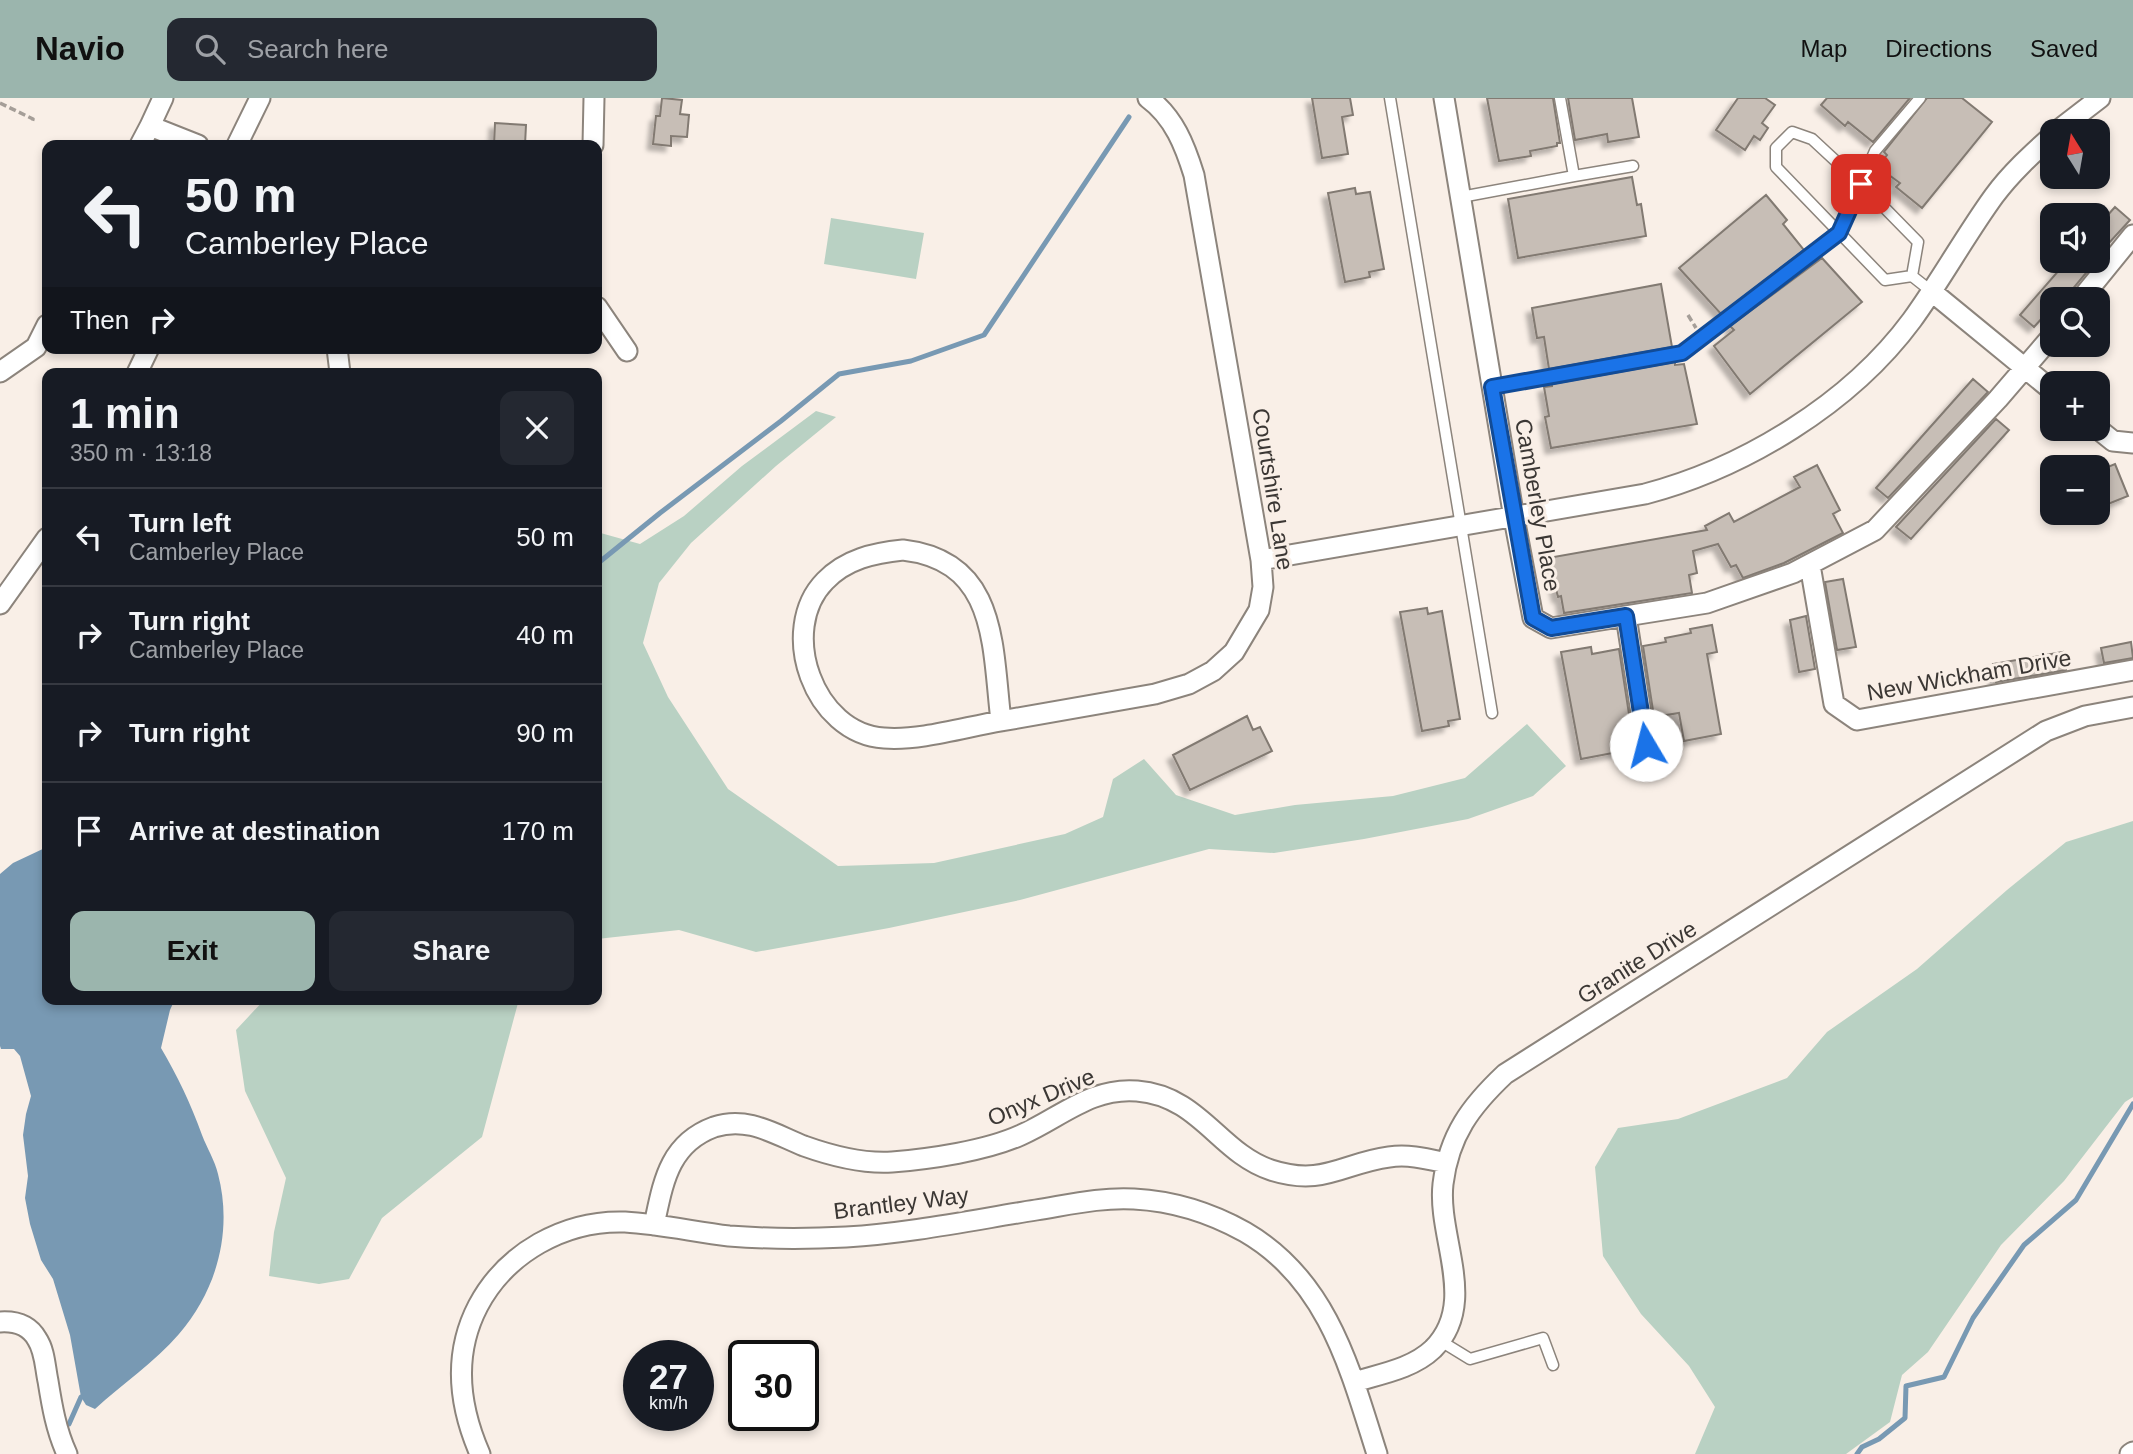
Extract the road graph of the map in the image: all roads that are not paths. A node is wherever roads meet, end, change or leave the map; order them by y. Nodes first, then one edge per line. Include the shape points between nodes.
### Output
1 (163, 98) edge
2 (260, 98) edge
3 (594, 98) edge
4 (1148, 98) edge
5 (1390, 98) edge
6 (1444, 98) edge
7 (1560, 98) edge
8 (1920, 98) edge
9 (2100, 98) edge
10 (2073, 119) edge
11 (150, 126) junction
12 (143, 140) edge
13 (185, 140) edge
14 (239, 140) edge
15 (593, 140) edge
16 (2040, 147) edge
17 (1633, 166) dead end
18 (1574, 176) junction
19 (1861, 184) junction
20 (1461, 197) junction
21 (1839, 233) junction
22 (2133, 235) edge
23 (1912, 276) junction
24 (2091, 287) edge
25 (1931, 292) junction
26 (602, 314) edge
27 (42, 335) edge
28 (627, 351) dead end
29 (2040, 351) edge
30 (2026, 368) junction
31 (0, 372) edge
32 (2040, 380) edge
33 (1492, 387) junction
34 (2110, 439) edge
35 (2133, 443) edge
36 (1514, 518) junction
37 (1462, 527) junction
38 (42, 545) edge
39 (1261, 560) junction
40 (1810, 565) junction
41 (0, 604) edge
42 (1626, 616) junction
43 (2133, 670) edge
44 (2133, 707) edge
45 (1492, 713) dead end
46 (1001, 721) junction
47 (1646, 745) dead end
48 (1447, 1163) junction
49 (654, 1225) junction
50 (0, 1322) edge
51 (1439, 1340) junction
52 (1553, 1365) dead end
53 (1354, 1382) junction
54 (67, 1454) edge
55 (480, 1454) edge
56 (1377, 1454) edge

1 - 11 street
2 - 14 street
3 - 15 street
4 - 39 street, Courtshire Lane via 1178,132 1194,175
5 - 37 lane
6 - 20 street, Camberley Place
7 - 18 lane
8 - 19 lane via 1875,151
9 - 10 street
11 - 12 street
11 - 13 street
16 - 25 street via 1996,194
17 - 18 lane
18 - 20 lane
19 - 21 lane
19 - 21 lane via 1812,139 1792,132 1776,148 1776,167
19 - 23 lane via 1918,242
20 - 33 street, Camberley Place
21 - 23 lane via 1885,280
21 - 33 lane via 1682,353
22 - 24 street
23 - 25 lane
25 - 30 street
25 - 36 street via 1911,322 1846,389 1741,458 1676,486
26 - 28 street
27 - 31 street via 36,347
29 - 30 street, Camberley Place
30 - 32 street
30 - 40 street, Camberley Place via 1875,530
33 - 36 street, Camberley Place
34 - 35 street
36 - 37 street
36 - 42 street, Camberley Place via 1533,618 1551,628
37 - 39 street
37 - 45 lane
38 - 41 street
39 - 46 street, Courtshire Lane via 1259,610 1234,652 1213,671 1154,694
40 - 42 street, Camberley Place via 1707,603
40 - 43 street, New Wickham Drive via 1834,704 1857,720
42 - 47 street
44 - 48 street, Granite Drive via 2085,716 2046,731 1505,1074 1460,1126
46 - 46 street, Courtshire Lane via 883,738 860,732 839,719 821,699 803,652 810,600 843,565 882,552 923,552 959,570 984,610
48 - 49 street, Onyx Drive via 1390,1156 1324,1175 1286,1174 1244,1156 1181,1105 1150,1093 1122,1092 1077,1103 1002,1142 889,1163 846,1159 758,1126 714,1127 691,1140 673,1159
48 - 51 street, Granite Drive via 1444,1208 1455,1300
49 - 53 street, Brantley Way via 793,1239 905,1230 1092,1201 1133,1199 1172,1204 1211,1215 1247,1233 1299,1278 1332,1327
49 - 55 street, Brantley Way via 623,1222 559,1233 508,1265 488,1287 464,1342 461,1371 462,1398
50 - 54 street via 24,1325 37,1338
51 - 52 lane via 1470,1359 1543,1338
51 - 53 street, Granite Drive via 1404,1367
53 - 56 street, Brantley Way

